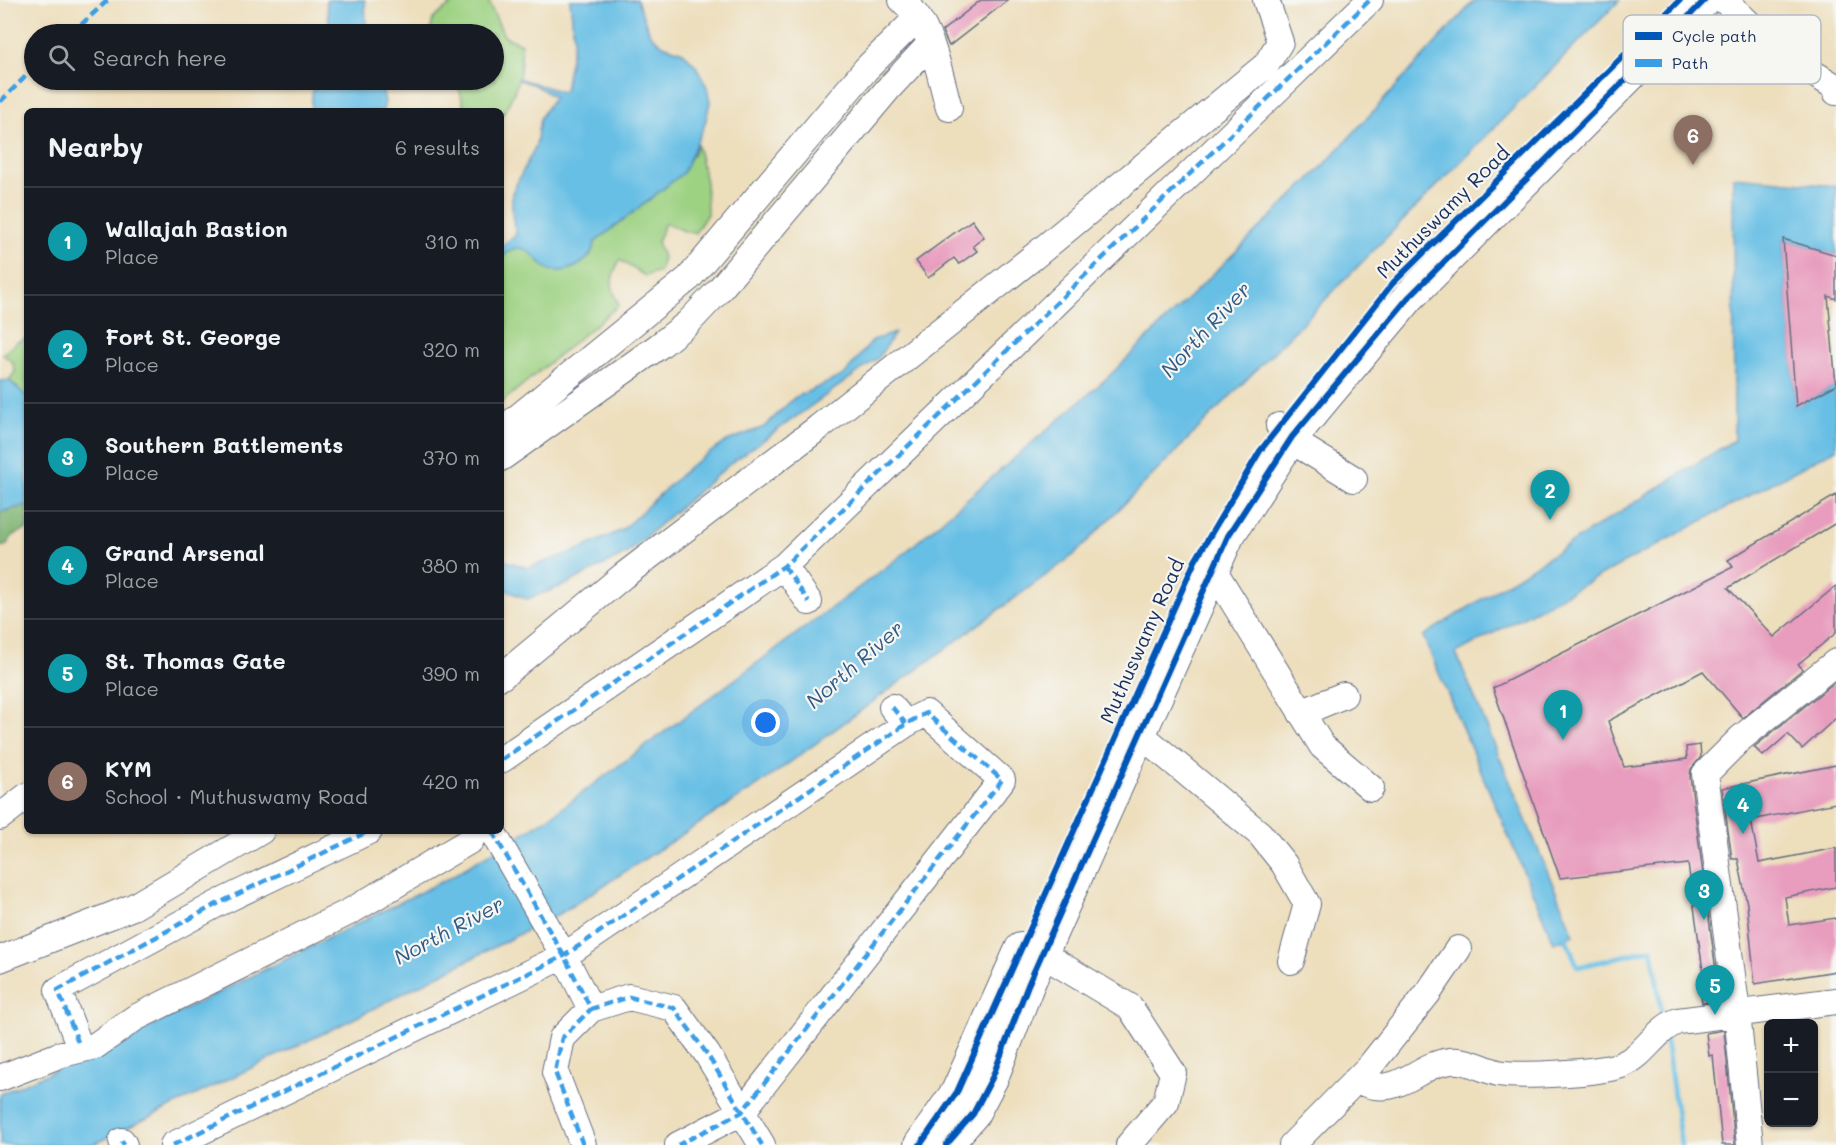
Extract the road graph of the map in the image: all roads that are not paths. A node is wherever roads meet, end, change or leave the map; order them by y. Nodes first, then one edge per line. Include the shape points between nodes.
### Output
1 (1266, 0) edge
2 (1370, 0) edge
3 (1680, 0) edge
4 (1705, 0) edge
5 (1724, 0) edge
6 (909, 9) edge
7 (1665, 15) edge
8 (1690, 15) edge
9 (1740, 15) edge
10 (930, 44) junction
11 (1623, 56) edge
12 (1821, 78) edge
13 (1623, 82) edge
14 (1836, 92) edge
15 (949, 108) dead end
16 (504, 429) edge
17 (1286, 432) junction
18 (504, 456) edge
19 (1354, 479) dead end
20 (784, 566) junction
21 (1213, 569) junction
22 (809, 602) dead end
23 (1836, 662) edge
24 (504, 674) edge
25 (1344, 695) dead end
26 (1301, 713) junction
27 (1140, 734) junction
28 (504, 758) edge
29 (1371, 788) dead end
30 (24, 798) edge
31 (0, 817) edge
32 (256, 834) edge
33 (363, 834) edge
34 (481, 836) edge
35 (1458, 949) dead end
36 (1042, 954) junction
37 (564, 956) junction
38 (0, 958) edge
39 (1291, 961) dead end
40 (1836, 1001) edge
41 (591, 1009) junction
42 (1737, 1012) junction
43 (78, 1042) dead end
44 (0, 1078) edge
45 (1356, 1080) junction
46 (742, 1112) junction
47 (173, 1145) edge
48 (584, 1145) edge
49 (678, 1145) edge
50 (762, 1145) edge
51 (920, 1145) edge
52 (946, 1145) edge
53 (1129, 1145) edge
54 (1292, 1145) edge
55 (1750, 1145) edge

1 - 24 street via 1280,42 1266,65 1028,261 623,576
2 - 20 street
3 - 7 main road, Muthuswamy Road
4 - 8 main road, Muthuswamy Road
5 - 9 street
6 - 10 street
6 - 16 street via 866,69 689,279
10 - 15 street
10 - 18 street via 688,323
11 - 17 main road, Muthuswamy Road via 1393,283
12 - 14 street via 1834,86
13 - 17 main road, Muthuswamy Road via 1409,297
17 - 19 street via 1302,447
17 - 21 main road, Muthuswamy Road
17 - 51 main road, Muthuswamy Road via 1260,451 1195,561 957,1092
20 - 22 street
20 - 28 street
21 - 26 street
21 - 27 main road, Muthuswamy Road
23 - 42 street via 1741,738 1705,774
25 - 26 street
26 - 29 street via 1322,746
27 - 36 main road, Muthuswamy Road
27 - 39 street via 1260,834 1284,864 1306,904
30 - 31 street
32 - 38 street via 133,907
33 - 43 street via 217,904 58,990
34 - 37 street
34 - 44 street via 351,911 135,1018 94,1046
35 - 45 street via 1428,993
36 - 52 main road, Muthuswamy Road via 992,1078 973,1114
36 - 53 street via 1130,1007 1173,1073 1167,1102
37 - 41 street
37 - 46 street via 899,715 926,712 1002,780
37 - 47 street
40 - 42 street
41 - 46 street via 629,997 674,1008
41 - 48 street via 562,1038 555,1072
42 - 45 street via 1684,1019 1664,1027 1638,1056 1594,1071 1498,1073 1452,1060 1385,1086
42 - 55 street
45 - 54 street
46 - 49 street
46 - 50 street

